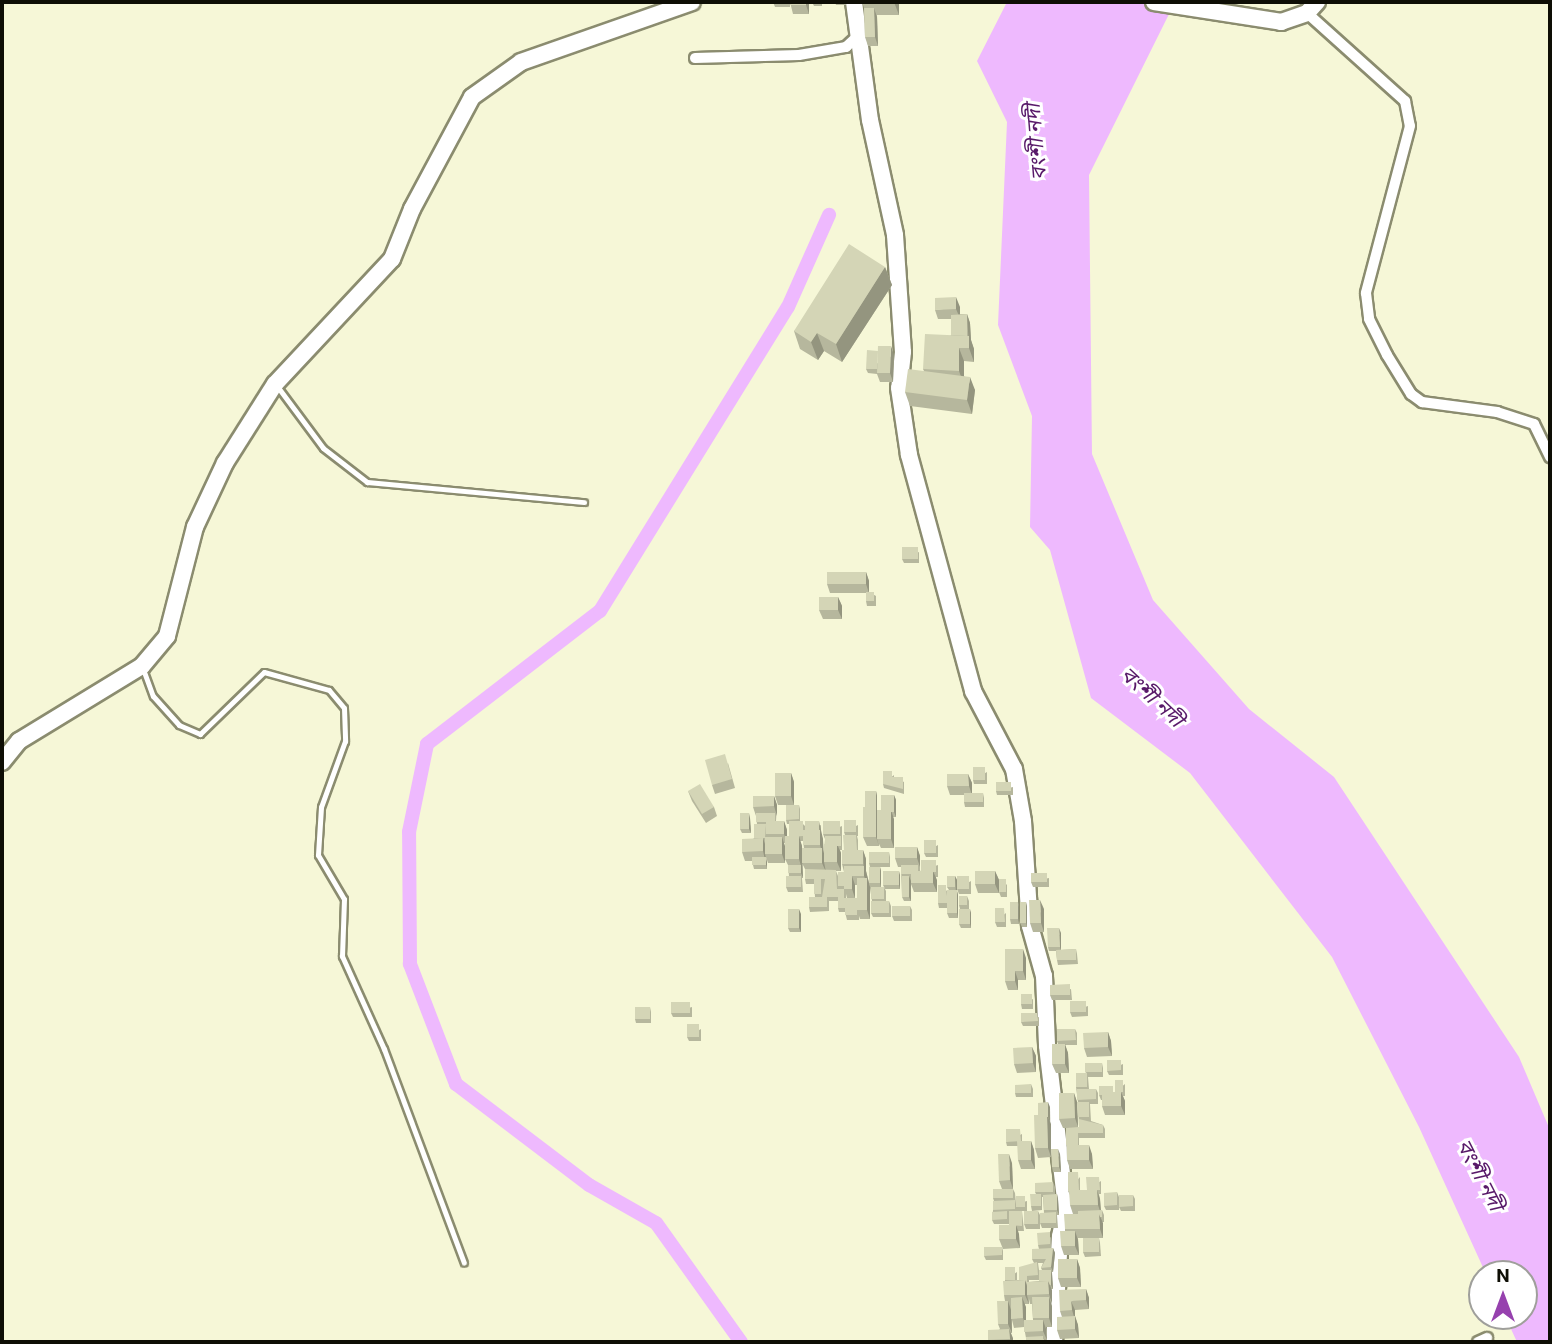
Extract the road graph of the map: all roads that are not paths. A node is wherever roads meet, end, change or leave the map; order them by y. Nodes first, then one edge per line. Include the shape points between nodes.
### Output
1 (692, 2) edge
2 (854, 2) edge
3 (1154, 2) edge
4 (669, 4) edge
5 (1312, 7) edge
6 (858, 36) junction
7 (695, 58) dead end
8 (275, 384) junction
9 (1550, 457) edge
10 (584, 502) dead end
11 (142, 666) junction
12 (2, 762) edge
13 (464, 1263) dead end
14 (1054, 1342) edge

1 - 4 street
2 - 6 street
3 - 5 street via 1282,22
4 - 8 street via 521,62 472,97 412,209 391,259
5 - 9 street via 1405,101 1410,126 1366,293 1369,319 1387,355 1411,394 1422,402 1497,412 1534,424
6 - 7 street via 846,47 799,55
6 - 14 street via 895,234 903,352 899,388 914,480 972,691 1014,769 1023,821 1030,926 1044,976 1047,1046 1065,1187
8 - 10 lane via 323,448 367,482
8 - 11 street via 210,495 195,527 167,636
11 - 12 street via 19,741
11 - 13 lane via 153,696 179,725 200,734 264,672 329,690 344,708 345,741 321,807 318,855 344,899 342,956 384,1049

